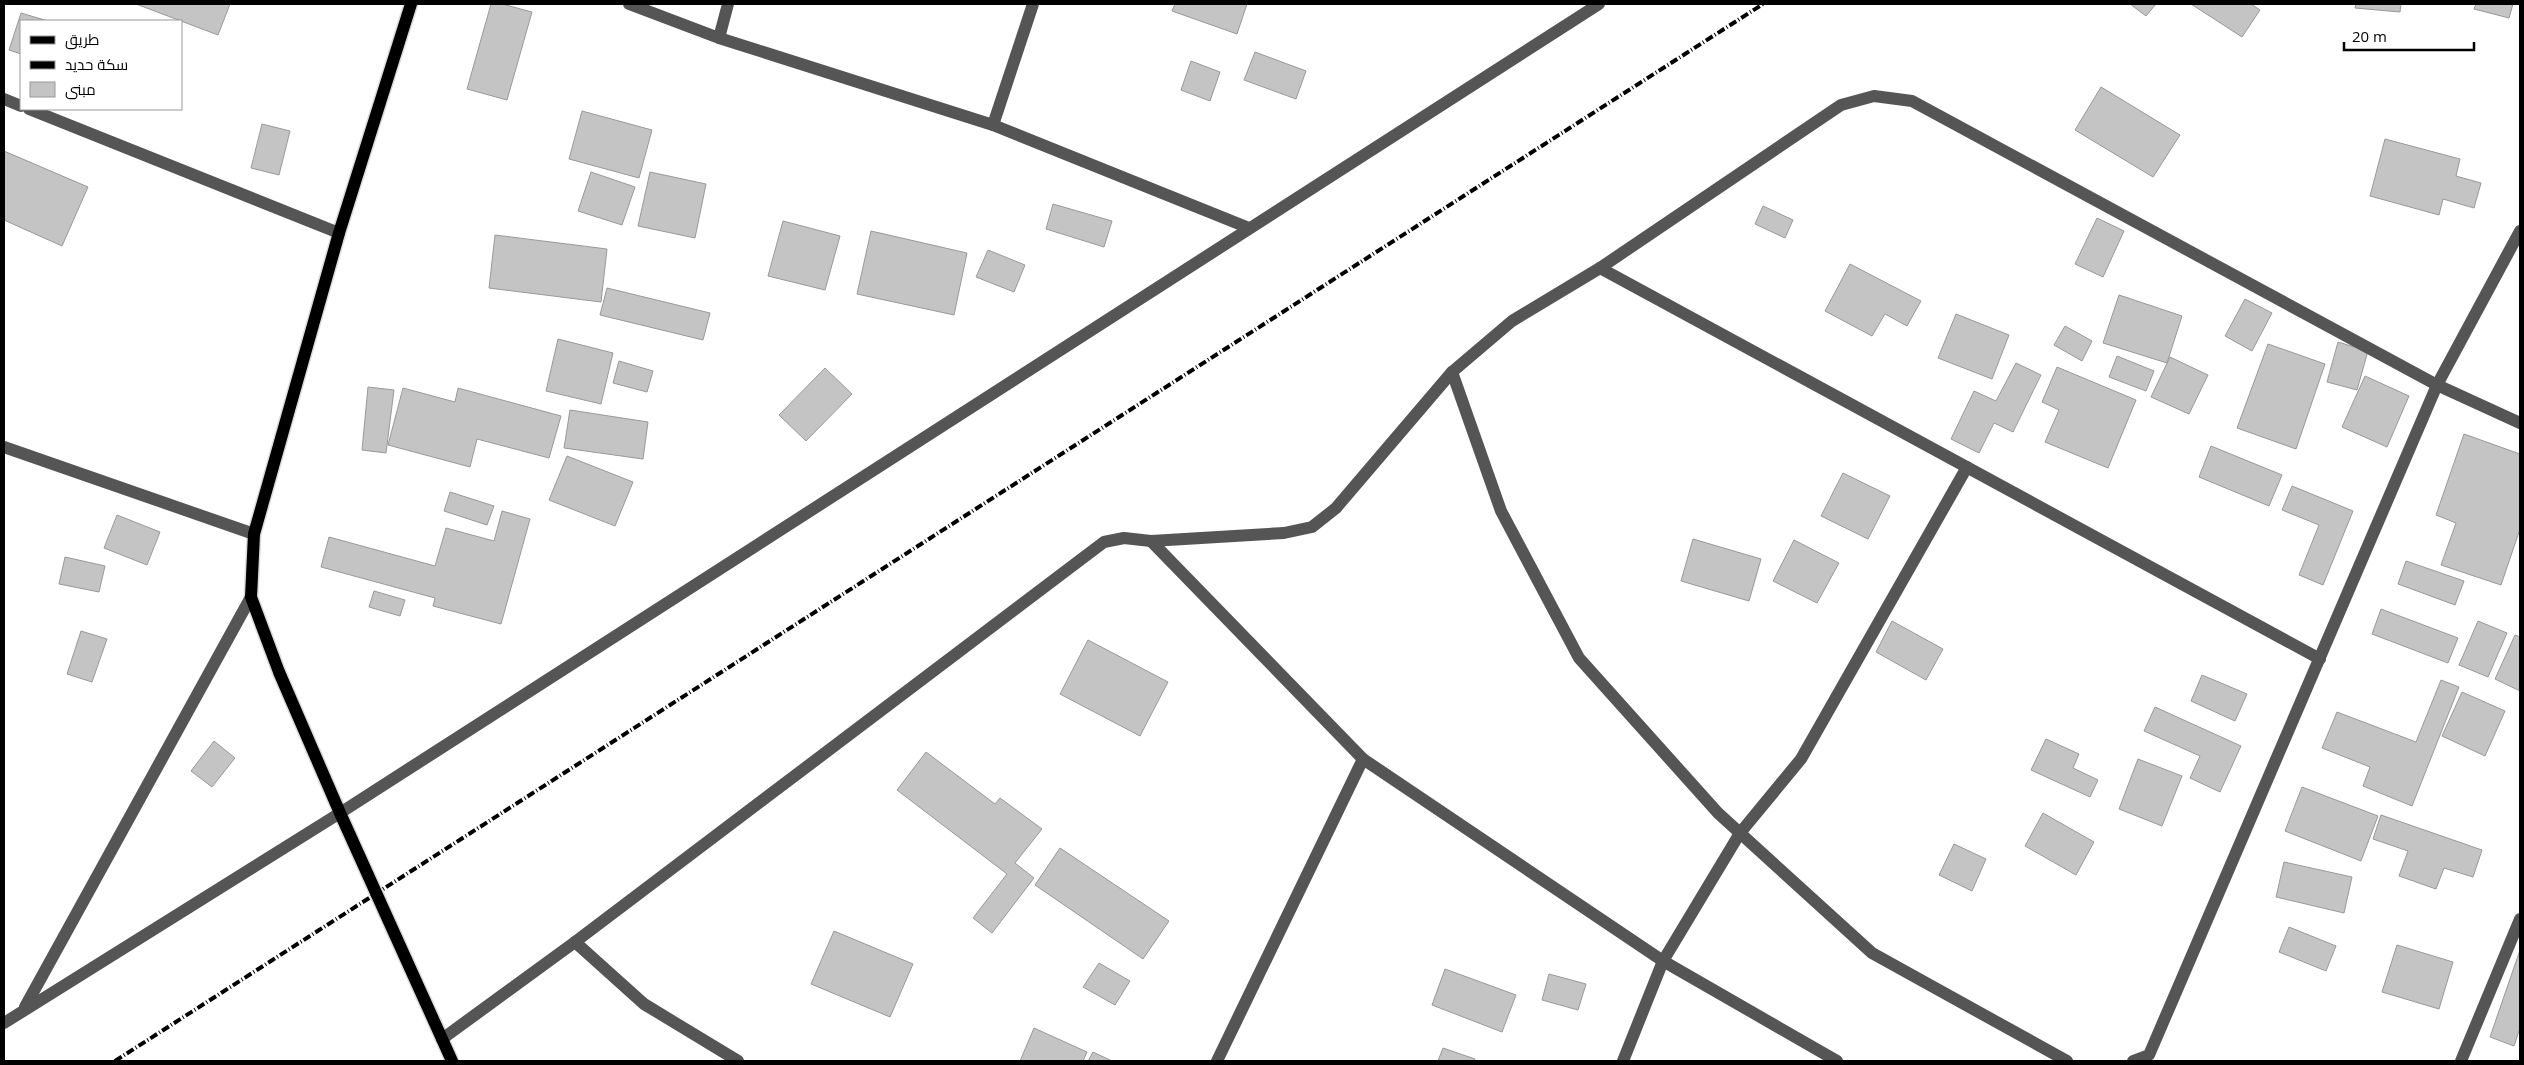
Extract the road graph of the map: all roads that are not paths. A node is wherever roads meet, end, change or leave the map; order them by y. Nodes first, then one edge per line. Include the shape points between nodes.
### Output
1 (411, 4) edge
2 (630, 4) edge
3 (728, 4) edge
4 (1033, 4) edge
5 (1599, 4) edge
6 (718, 38) junction
7 (4, 99) edge
8 (20, 106) edge
9 (31, 110) edge
10 (993, 125) junction
11 (1249, 228) junction
12 (2520, 231) edge
13 (339, 232) junction
14 (1600, 268) junction
15 (1452, 372) junction
16 (2437, 385) junction
17 (2520, 422) edge
18 (4, 447) edge
19 (1967, 468) junction
20 (254, 534) junction
21 (1152, 542) junction
22 (251, 597) junction
23 (2320, 659) junction
24 (1363, 760) junction
25 (340, 813) junction
26 (1740, 833) junction
27 (2520, 919) edge
28 (575, 942) junction
29 (1663, 961) junction
30 (24, 1010) junction
31 (4, 1023) edge
32 (442, 1039) junction
33 (452, 1061) edge
34 (738, 1061) edge
35 (1217, 1061) edge
36 (1623, 1061) edge
37 (1836, 1061) edge
38 (2066, 1061) edge
39 (2134, 1061) edge
40 (2461, 1061) edge

1 - 13 main road
2 - 6 street
3 - 6 street
4 - 10 street
5 - 11 street
6 - 10 street
7 - 8 street
9 - 13 street
10 - 11 street
11 - 25 street
12 - 16 street
13 - 20 main road
14 - 15 street via 1512,322
14 - 16 street via 1841,105 1874,96 1912,101
14 - 19 street
15 - 21 street via 1336,508 1312,527 1284,533
15 - 26 street via 1501,511 1579,658 1718,813
16 - 17 street
16 - 23 street
18 - 20 street
19 - 23 street
19 - 26 street via 1801,759
20 - 22 main road
21 - 24 street
21 - 28 street via 1124,538 1104,542
22 - 25 main road via 279,672
22 - 30 street
23 - 39 street via 2149,1055
24 - 29 street
24 - 35 street
25 - 30 street
25 - 32 main road
26 - 29 street
26 - 38 street via 1872,953
27 - 40 street
28 - 32 street
28 - 34 street via 644,1004
29 - 36 street
29 - 37 street
30 - 31 street
32 - 33 main road

